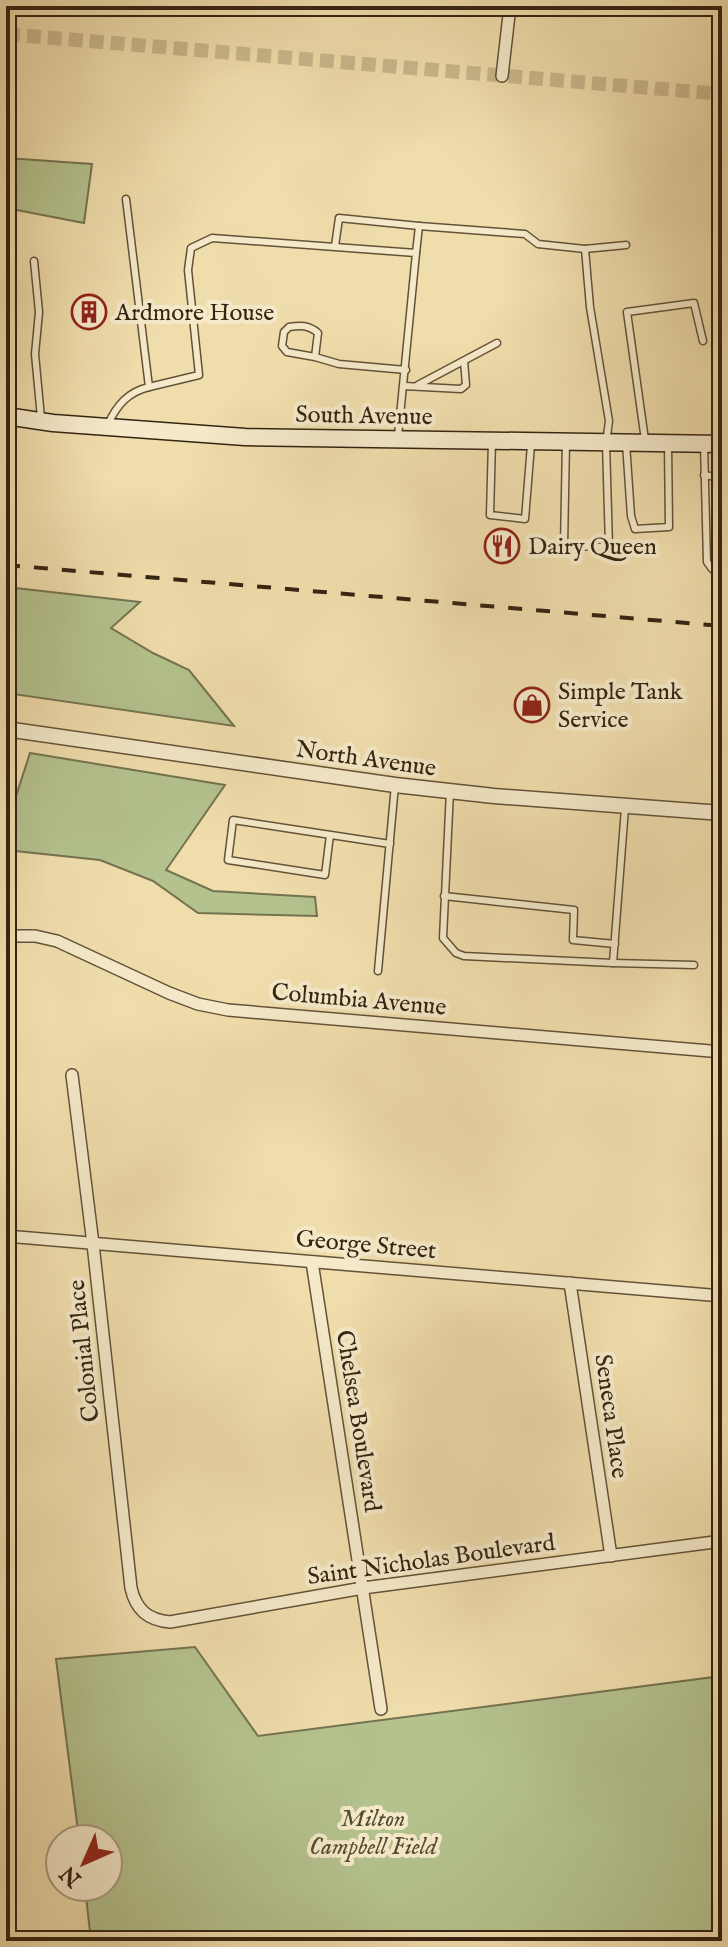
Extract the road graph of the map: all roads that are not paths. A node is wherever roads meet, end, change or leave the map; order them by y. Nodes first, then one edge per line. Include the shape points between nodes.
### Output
1 (510, 6) edge
2 (502, 76) dead end
3 (126, 199) dead end
4 (419, 226) junction
5 (626, 245) dead end
6 (335, 246) junction
7 (585, 249) junction
8 (416, 253) junction
9 (34, 261) dead end
10 (703, 341) dead end
11 (497, 343) dead end
12 (315, 357) junction
13 (464, 361) junction
14 (406, 370) junction
15 (6, 380) edge
16 (418, 385) junction
17 (404, 386) junction
18 (149, 387) junction
19 (6, 413) edge
20 (41, 421) junction
21 (106, 427) junction
22 (398, 440) junction
23 (492, 441) junction
24 (532, 442) junction
25 (566, 442) junction
26 (606, 443) junction
27 (626, 443) junction
28 (646, 443) junction
29 (668, 444) junction
30 (704, 444) junction
31 (722, 444) edge
32 (704, 475) junction
33 (722, 478) edge
34 (722, 573) edge
35 (6, 729) edge
36 (395, 785) junction
37 (450, 791) junction
38 (625, 806) junction
39 (722, 813) edge
40 (330, 835) junction
41 (390, 844) junction
42 (444, 896) junction
43 (6, 936) edge
44 (615, 944) junction
45 (613, 963) junction
46 (694, 965) dead end
47 (378, 971) dead end
48 (722, 1052) edge
49 (72, 1075) dead end
50 (6, 1236) edge
51 (93, 1244) junction
52 (312, 1262) junction
53 (570, 1283) junction
54 (722, 1296) edge
55 (722, 1541) edge
56 (611, 1556) junction
57 (363, 1588) junction
58 (148, 1617) joint
59 (381, 1709) dead end

1 - 2 street
3 - 18 lane
4 - 6 lane via 339,218
4 - 7 lane via 525,234 538,244
4 - 8 lane
5 - 7 lane
6 - 8 lane
6 - 18 lane via 212,238 191,248 188,270 199,375
7 - 26 lane via 609,421
8 - 14 lane
9 - 20 lane
10 - 28 lane via 694,303 627,312
11 - 13 lane
12 - 12 lane via 318,333 313,328 300,325 284,332 282,346 287,352
12 - 14 lane
13 - 16 lane
13 - 16 lane via 466,385 461,389
14 - 17 lane
15 - 19 lane
16 - 17 lane
17 - 22 lane
18 - 21 lane via 118,405
19 - 20 main road, South Avenue
20 - 21 main road, South Avenue
21 - 22 main road, South Avenue
22 - 23 main road, South Avenue
23 - 24 main road, South Avenue
23 - 24 lane via 490,515 525,519
24 - 25 main road, South Avenue
25 - 26 main road, South Avenue
25 - 26 lane via 564,546 609,547
26 - 27 main road, South Avenue
27 - 28 main road, South Avenue
27 - 29 lane via 635,529 669,527
28 - 29 main road, South Avenue
29 - 30 main road, South Avenue
30 - 31 main road, South Avenue
30 - 32 lane
32 - 33 lane
32 - 34 lane via 707,562
35 - 36 street, North Avenue
36 - 37 street, North Avenue
36 - 41 lane
37 - 38 street, North Avenue
37 - 42 lane
38 - 39 street, North Avenue
38 - 44 lane
40 - 40 lane via 233,820 228,860 325,875
40 - 41 lane
41 - 47 lane
42 - 44 lane via 574,910 573,940
42 - 45 lane via 443,938 456,953
43 - 48 street, Columbia Avenue via 57,941 169,993 228,1010
44 - 45 lane
45 - 46 lane
49 - 51 street, Colonial Place
50 - 51 street, George Street
51 - 52 street, George Street
51 - 58 street, Colonial Place via 131,1588
52 - 53 street, George Street
52 - 57 street, Chelsea Boulevard
53 - 54 street, George Street
53 - 56 street, Seneca Place
55 - 56 street, Saint Nicholas Boulevard
56 - 57 street, Saint Nicholas Boulevard
57 - 58 street, Saint Nicholas Boulevard via 170,1622
57 - 59 street, Chelsea Boulevard

